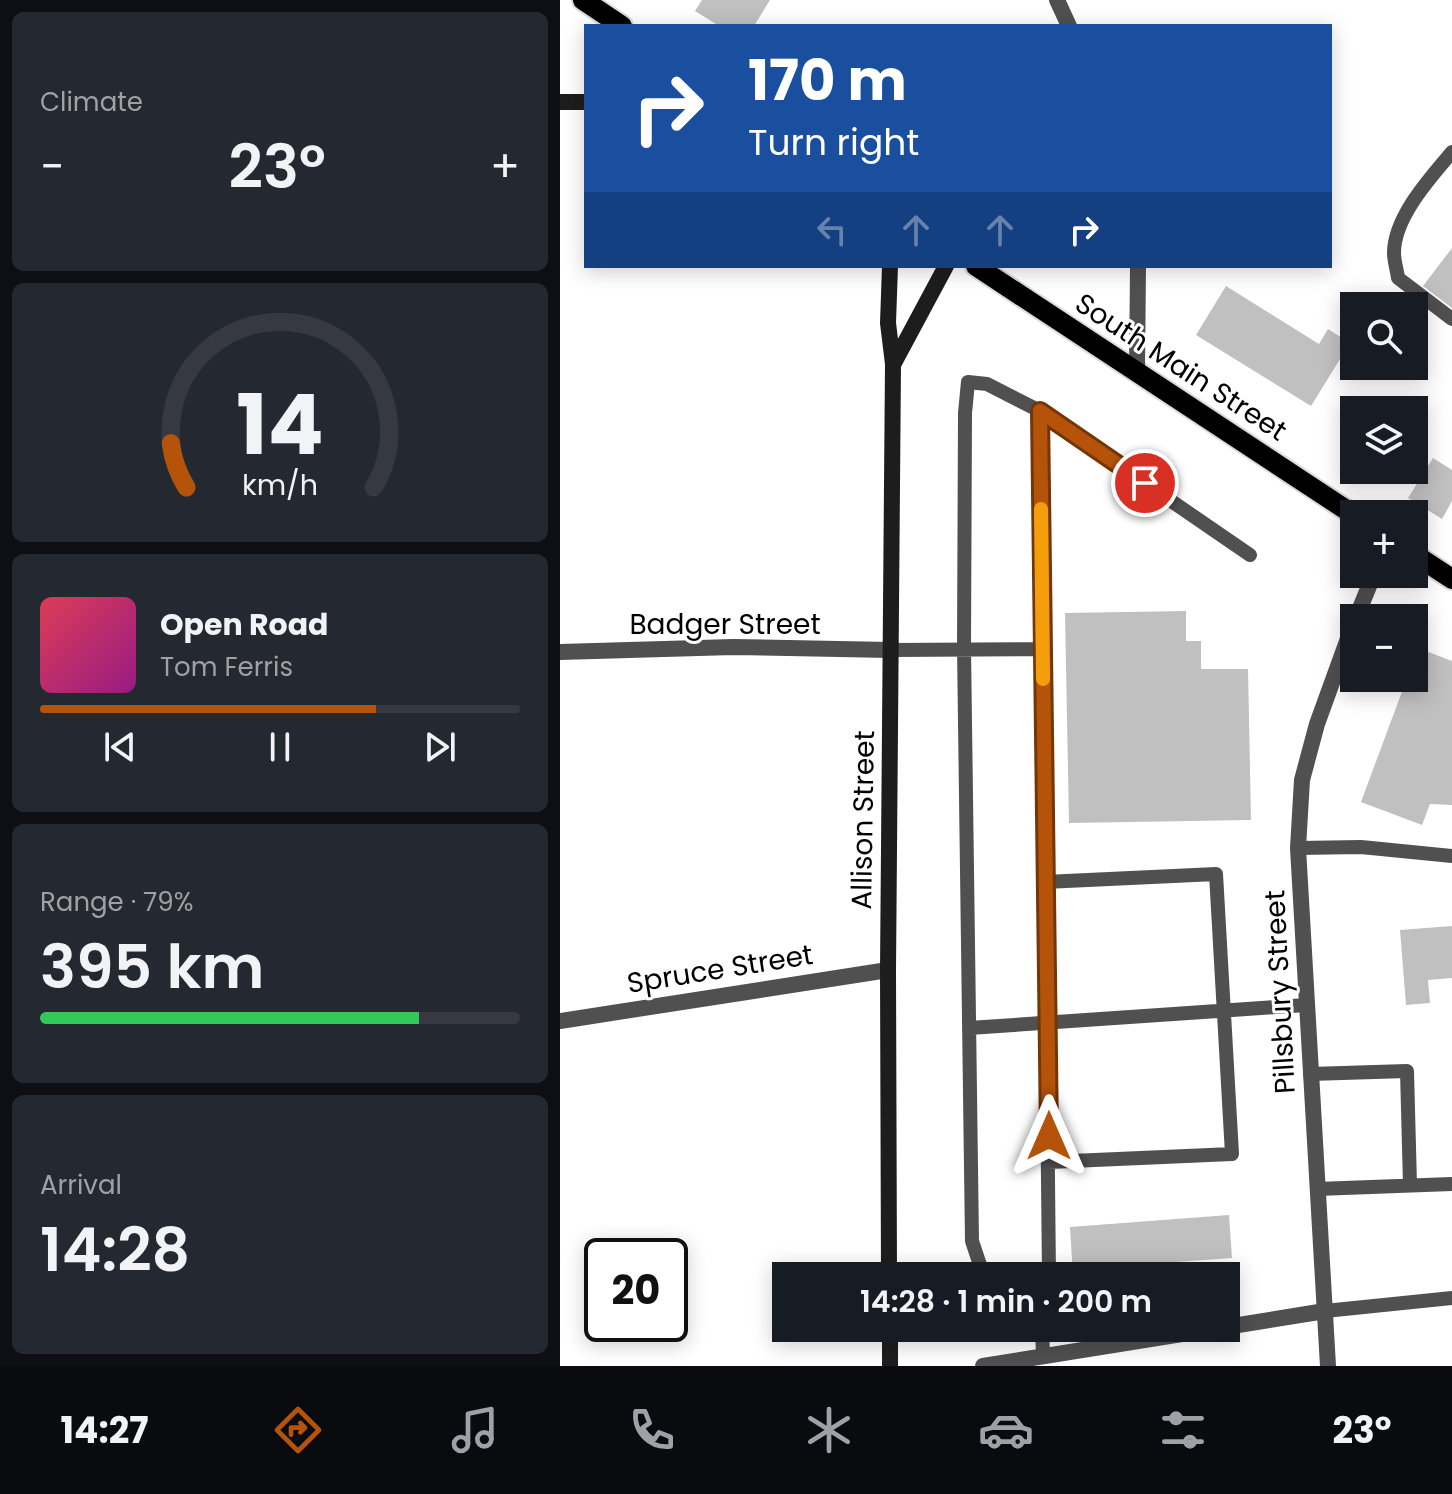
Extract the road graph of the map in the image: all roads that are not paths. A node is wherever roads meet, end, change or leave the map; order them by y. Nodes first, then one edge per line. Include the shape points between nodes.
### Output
1 (583, 0) edge
2 (1057, 0) edge
3 (619, 24) edge
4 (1068, 24) edge
5 (560, 102) edge
6 (584, 102) edge
7 (1452, 152) edge
8 (890, 268) edge
9 (945, 268) edge
10 (979, 268) edge
11 (1138, 268) edge
12 (1452, 319) edge
13 (893, 364) junction
14 (1137, 371) junction
15 (1040, 411) junction
16 (1340, 506) edge
17 (1250, 555) dead end
18 (1428, 563) edge
19 (1452, 579) edge
20 (964, 648) junction
21 (1043, 649) junction
22 (890, 650) junction
23 (560, 652) edge
24 (1340, 661) edge
25 (1298, 848) junction
26 (1452, 856) edge
27 (1045, 882) junction
28 (888, 970) junction
29 (1306, 1005) junction
30 (1223, 1011) junction
31 (560, 1021) edge
32 (1047, 1022) junction
33 (969, 1028) junction
34 (1310, 1074) junction
35 (1049, 1162) junction
36 (1452, 1184) edge
37 (1410, 1185) junction
38 (1317, 1189) junction
39 (889, 1262) edge
40 (979, 1262) edge
41 (1049, 1262) edge
42 (1452, 1298) edge
43 (1325, 1311) junction
44 (890, 1342) edge
45 (1042, 1342) edge
46 (1043, 1356) junction
47 (890, 1366) edge
48 (983, 1366) edge
49 (1328, 1366) edge

1 - 3 main road
2 - 4 street
5 - 6 street
7 - 12 lane via 1401,224 1393,253 1398,278
8 - 13 street, Allison Street
9 - 13 street, Allison Street
10 - 14 main road, South Main Street
11 - 14 street
13 - 22 street, Allison Street
14 - 16 main road, South Main Street
15 - 17 lane
15 - 20 lane via 987,384 968,382
15 - 21 lane
18 - 19 main road
20 - 21 lane
20 - 22 lane
20 - 33 lane
21 - 27 lane
22 - 23 street, Badger Street
22 - 28 street, Allison Street
24 - 25 street, Pillsbury Street via 1302,780
25 - 26 lane via 1361,847
25 - 29 street, Pillsbury Street
27 - 30 lane via 1216,874
27 - 32 lane
28 - 31 street, Spruce Street
28 - 39 street, Allison Street
29 - 30 lane
29 - 34 street, Pillsbury Street
30 - 32 lane
30 - 35 lane via 1232,1154
32 - 33 lane
32 - 35 lane
33 - 40 lane via 972,1241
34 - 37 lane via 1407,1071
34 - 38 street, Pillsbury Street
35 - 41 lane
36 - 37 lane
37 - 38 lane
38 - 43 street, Pillsbury Street
42 - 43 lane
43 - 46 street
43 - 49 street, Pillsbury Street
44 - 47 street
45 - 46 lane
46 - 48 street

